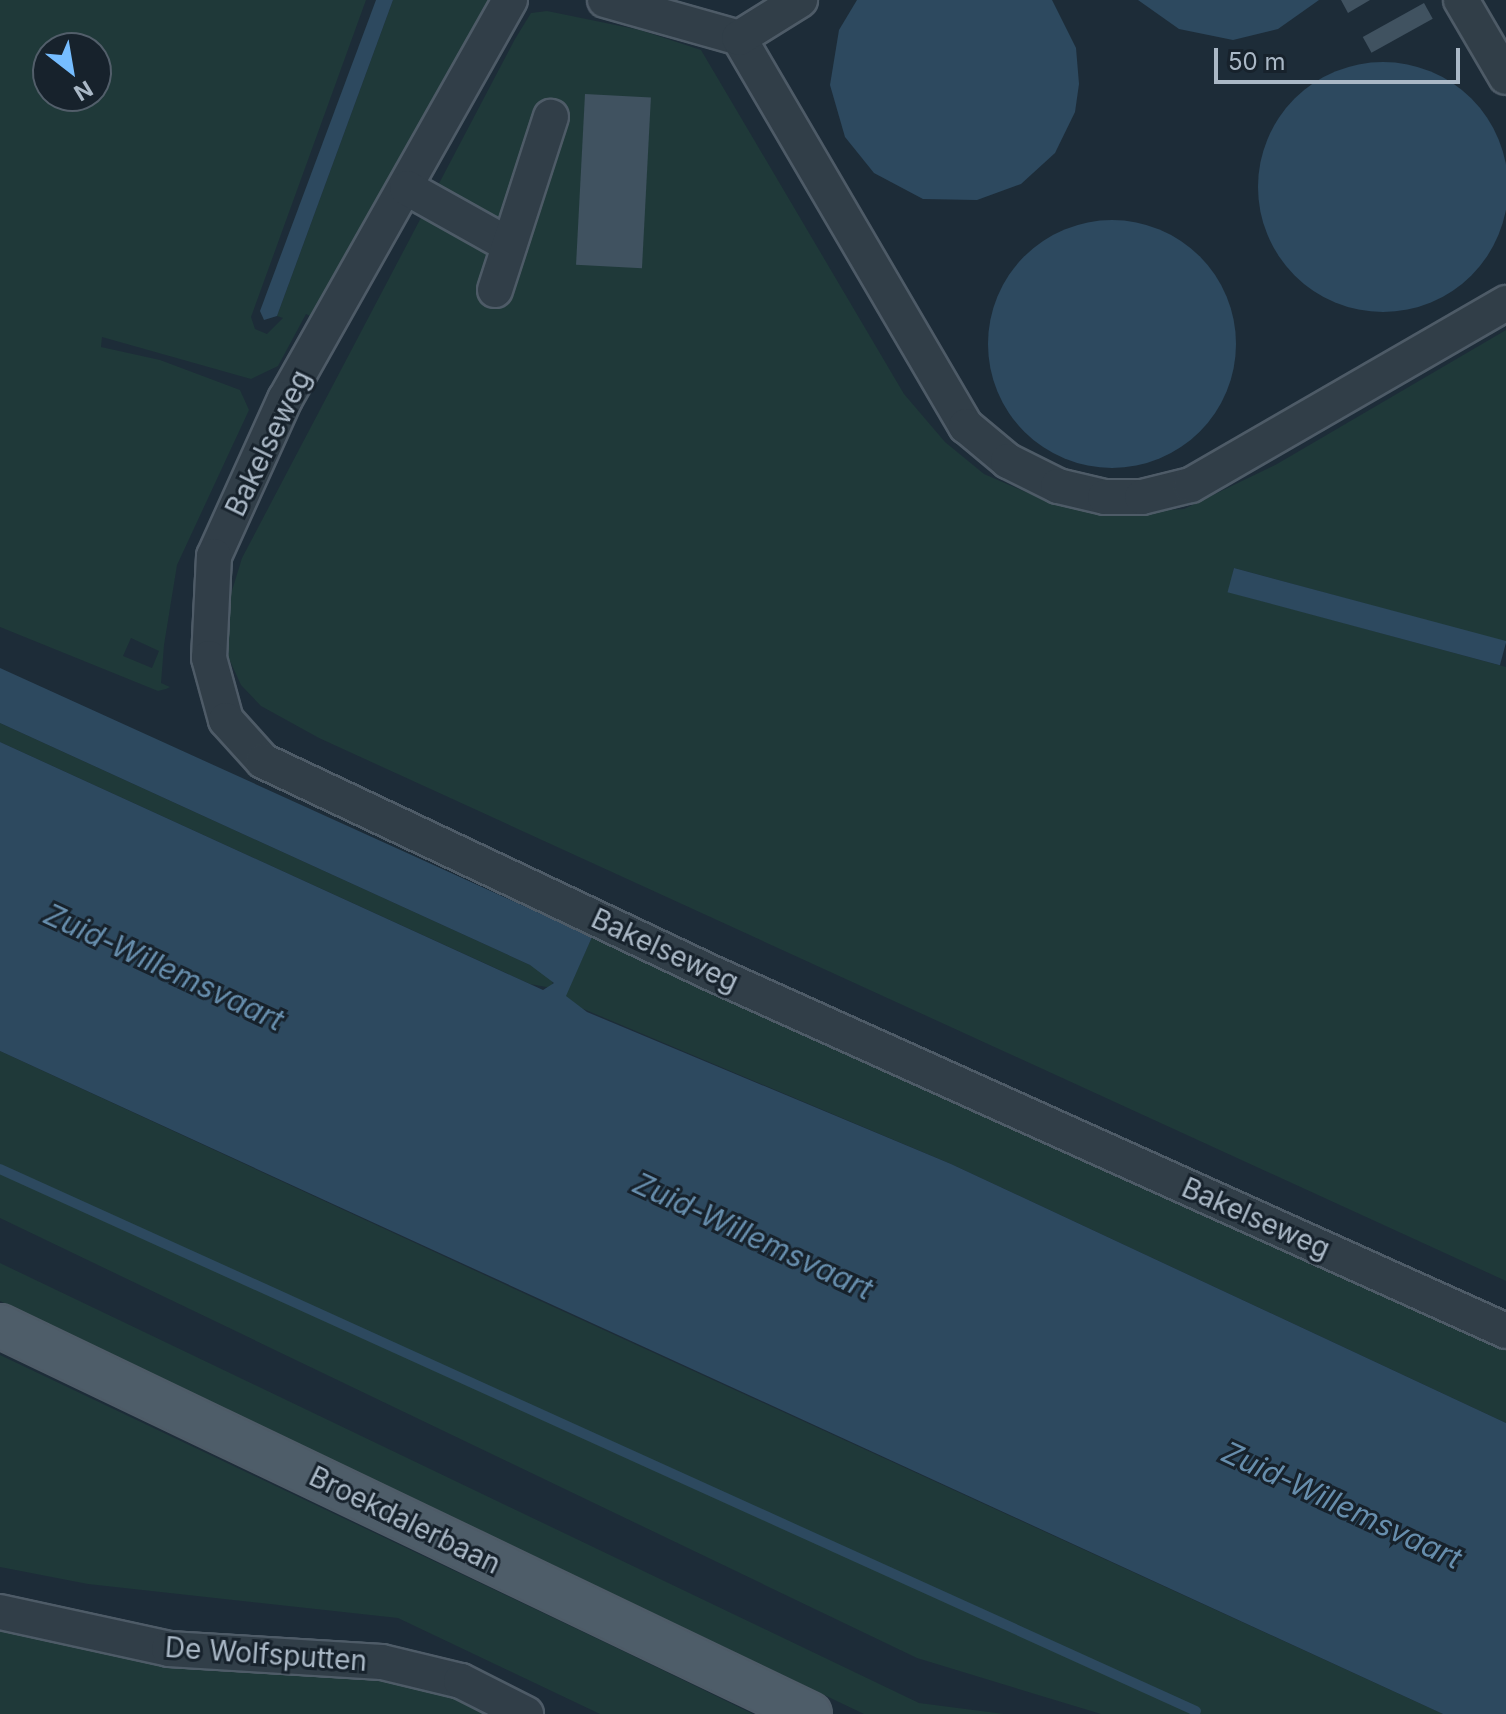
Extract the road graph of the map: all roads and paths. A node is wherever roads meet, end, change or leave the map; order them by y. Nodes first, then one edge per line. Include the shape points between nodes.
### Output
1 (510, 0) edge
2 (605, 0) edge
3 (800, 0) edge
4 (1461, 0) edge
5 (739, 38) junction
6 (1501, 58) edge
7 (551, 117) dead end
8 (407, 188) junction
9 (509, 245) junction
10 (495, 290) dead end
11 (1506, 303) edge
12 (0, 1326) edge
13 (1506, 1331) edge
14 (0, 1612) edge
15 (526, 1714) edge
16 (810, 1714) edge

1 - 8 street, Bakelseweg
2 - 5 street
3 - 5 street
4 - 6 street
5 - 11 street via 966,426 1008,461 1058,486 1105,497 1142,497 1191,485
7 - 9 street
8 - 9 street
8 - 13 street, Bakelseweg via 285,399 214,556 209,658 226,720 263,761 707,971
9 - 10 street
12 - 16 main road, Broekdalerbaan
14 - 15 street, De Wolfsputten via 169,1649 382,1662 461,1681

